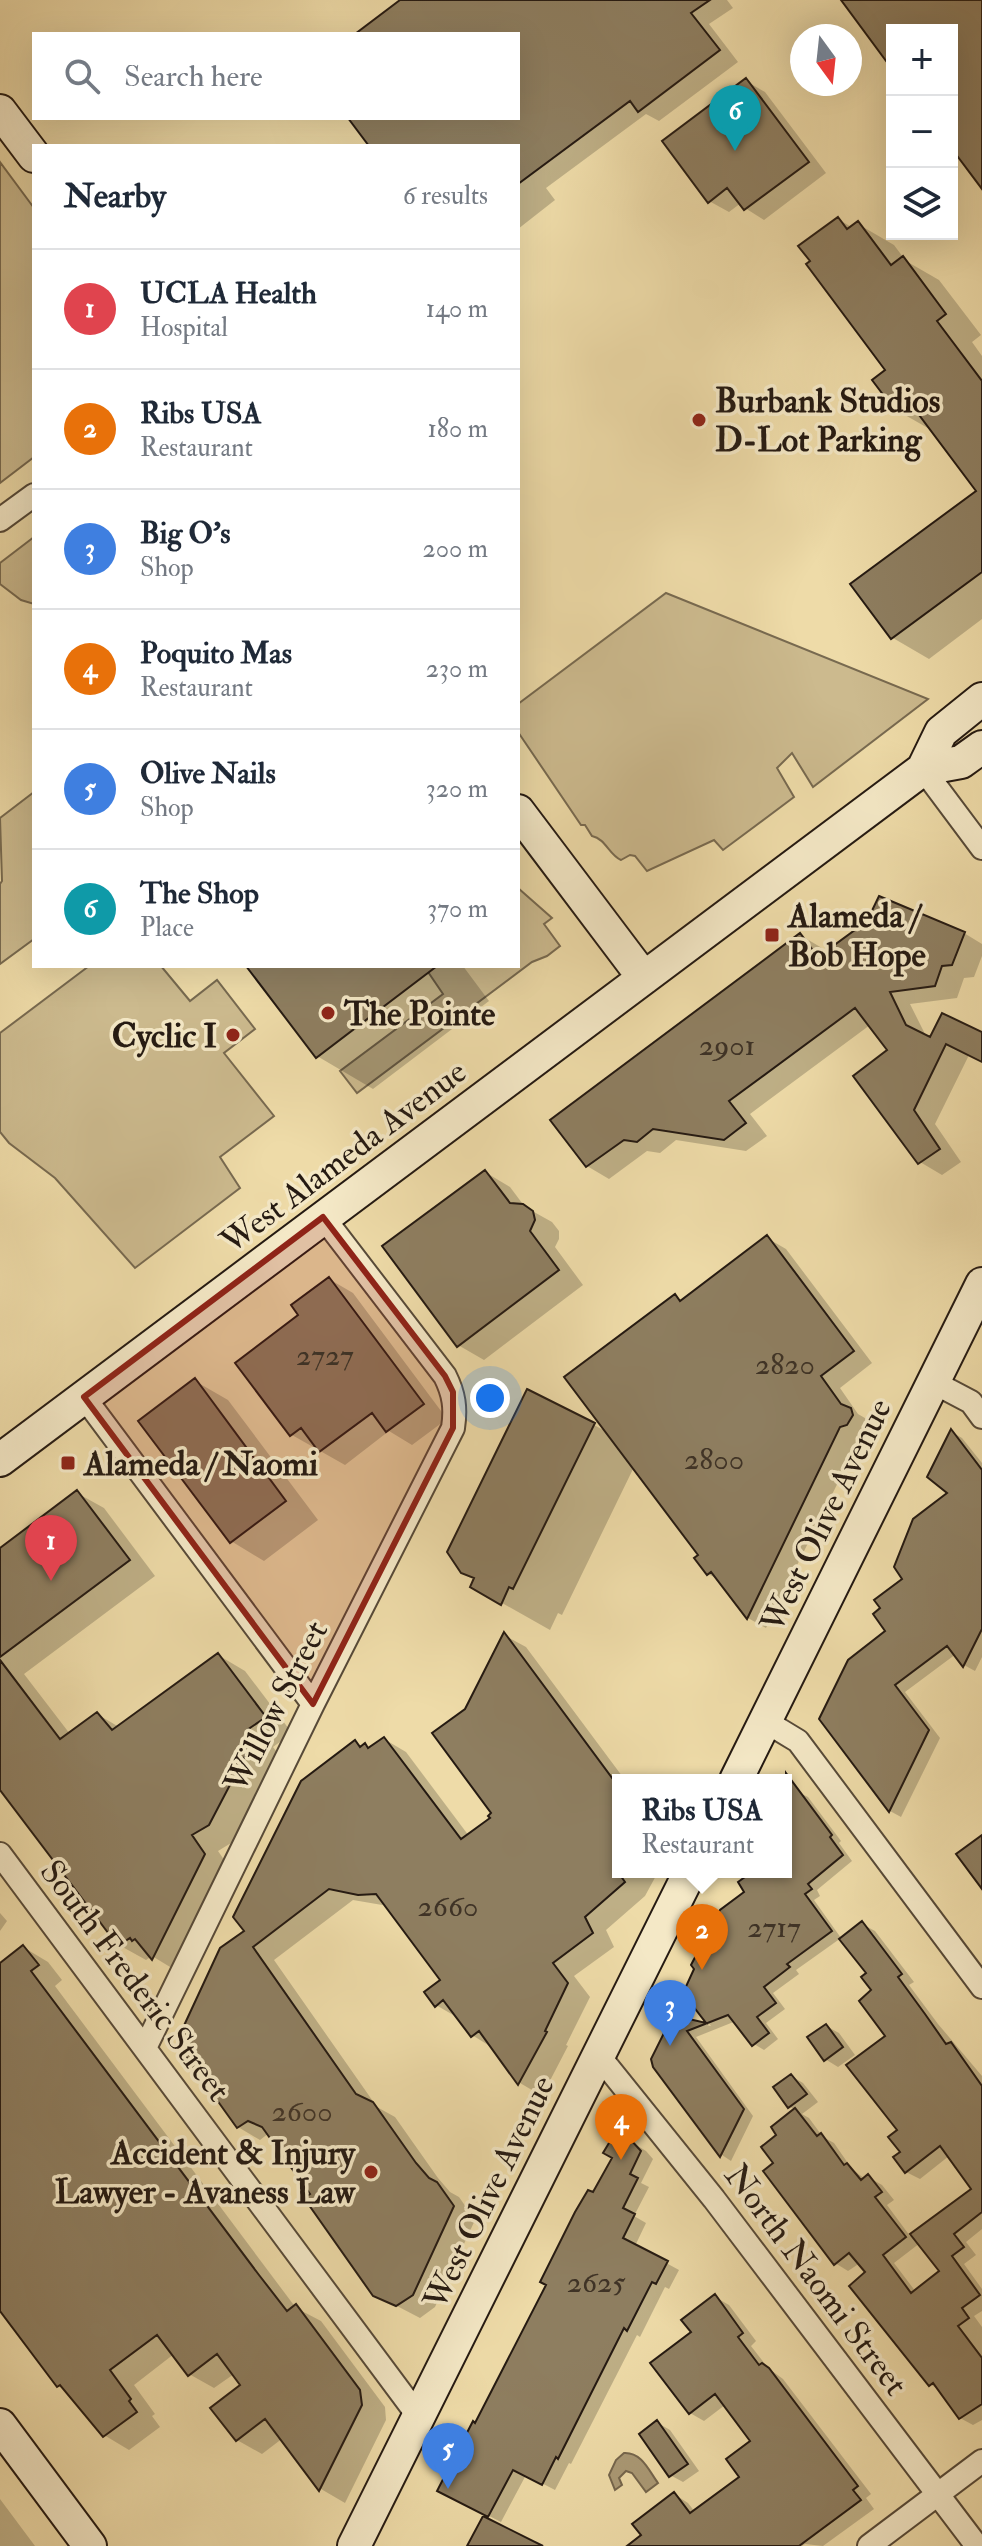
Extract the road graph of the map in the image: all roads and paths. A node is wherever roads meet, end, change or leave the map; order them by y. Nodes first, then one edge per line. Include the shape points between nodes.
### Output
1 (0, 111) edge
2 (32, 153) edge
3 (32, 496) edge
4 (0, 520) edge
5 (982, 699) edge
6 (982, 747) edge
7 (923, 769) junction
8 (520, 814) edge
9 (982, 848) edge
10 (644, 978) junction
11 (323, 1217) junction
12 (982, 1284) edge
13 (933, 1382) junction
14 (84, 1397) junction
15 (982, 1417) edge
16 (0, 1460) edge
17 (313, 1704) junction
18 (765, 1721) junction
19 (739, 1774) edge
20 (0, 1854) edge
21 (687, 1878) edge
22 (982, 1987) edge
23 (145, 2048) junction
24 (599, 2056) junction
25 (419, 2417) junction
26 (0, 2425) edge
27 (982, 2461) edge
28 (939, 2494) junction
29 (90, 2546) edge
30 (354, 2546) edge
31 (869, 2546) edge
32 (977, 2546) edge

1 - 2 main road
3 - 4 street
5 - 7 main road, West Alameda Avenue via 941,732
6 - 7 main road, West Alameda Avenue via 961,762
7 - 9 street
7 - 10 main road, West Alameda Avenue
8 - 10 main road
10 - 11 main road, West Alameda Avenue
11 - 14 main road, West Alameda Avenue
11 - 17 street, Willow Street via 445,1376 456,1413
12 - 13 main road, West Olive Avenue
13 - 15 street via 971,1402
13 - 18 main road, West Olive Avenue
14 - 16 main road, West Alameda Avenue
14 - 17 street
17 - 23 street, Willow Street
18 - 19 main road, West Olive Avenue
18 - 22 street via 798,1741
20 - 23 street, South Frederic Street
21 - 24 main road, West Olive Avenue
23 - 25 street, South Frederic Street
24 - 25 main road, West Olive Avenue
24 - 28 street, North Naomi Street
25 - 30 main road, West Olive Avenue
26 - 29 main road
27 - 28 street
28 - 31 street
28 - 32 street, North Naomi Street

